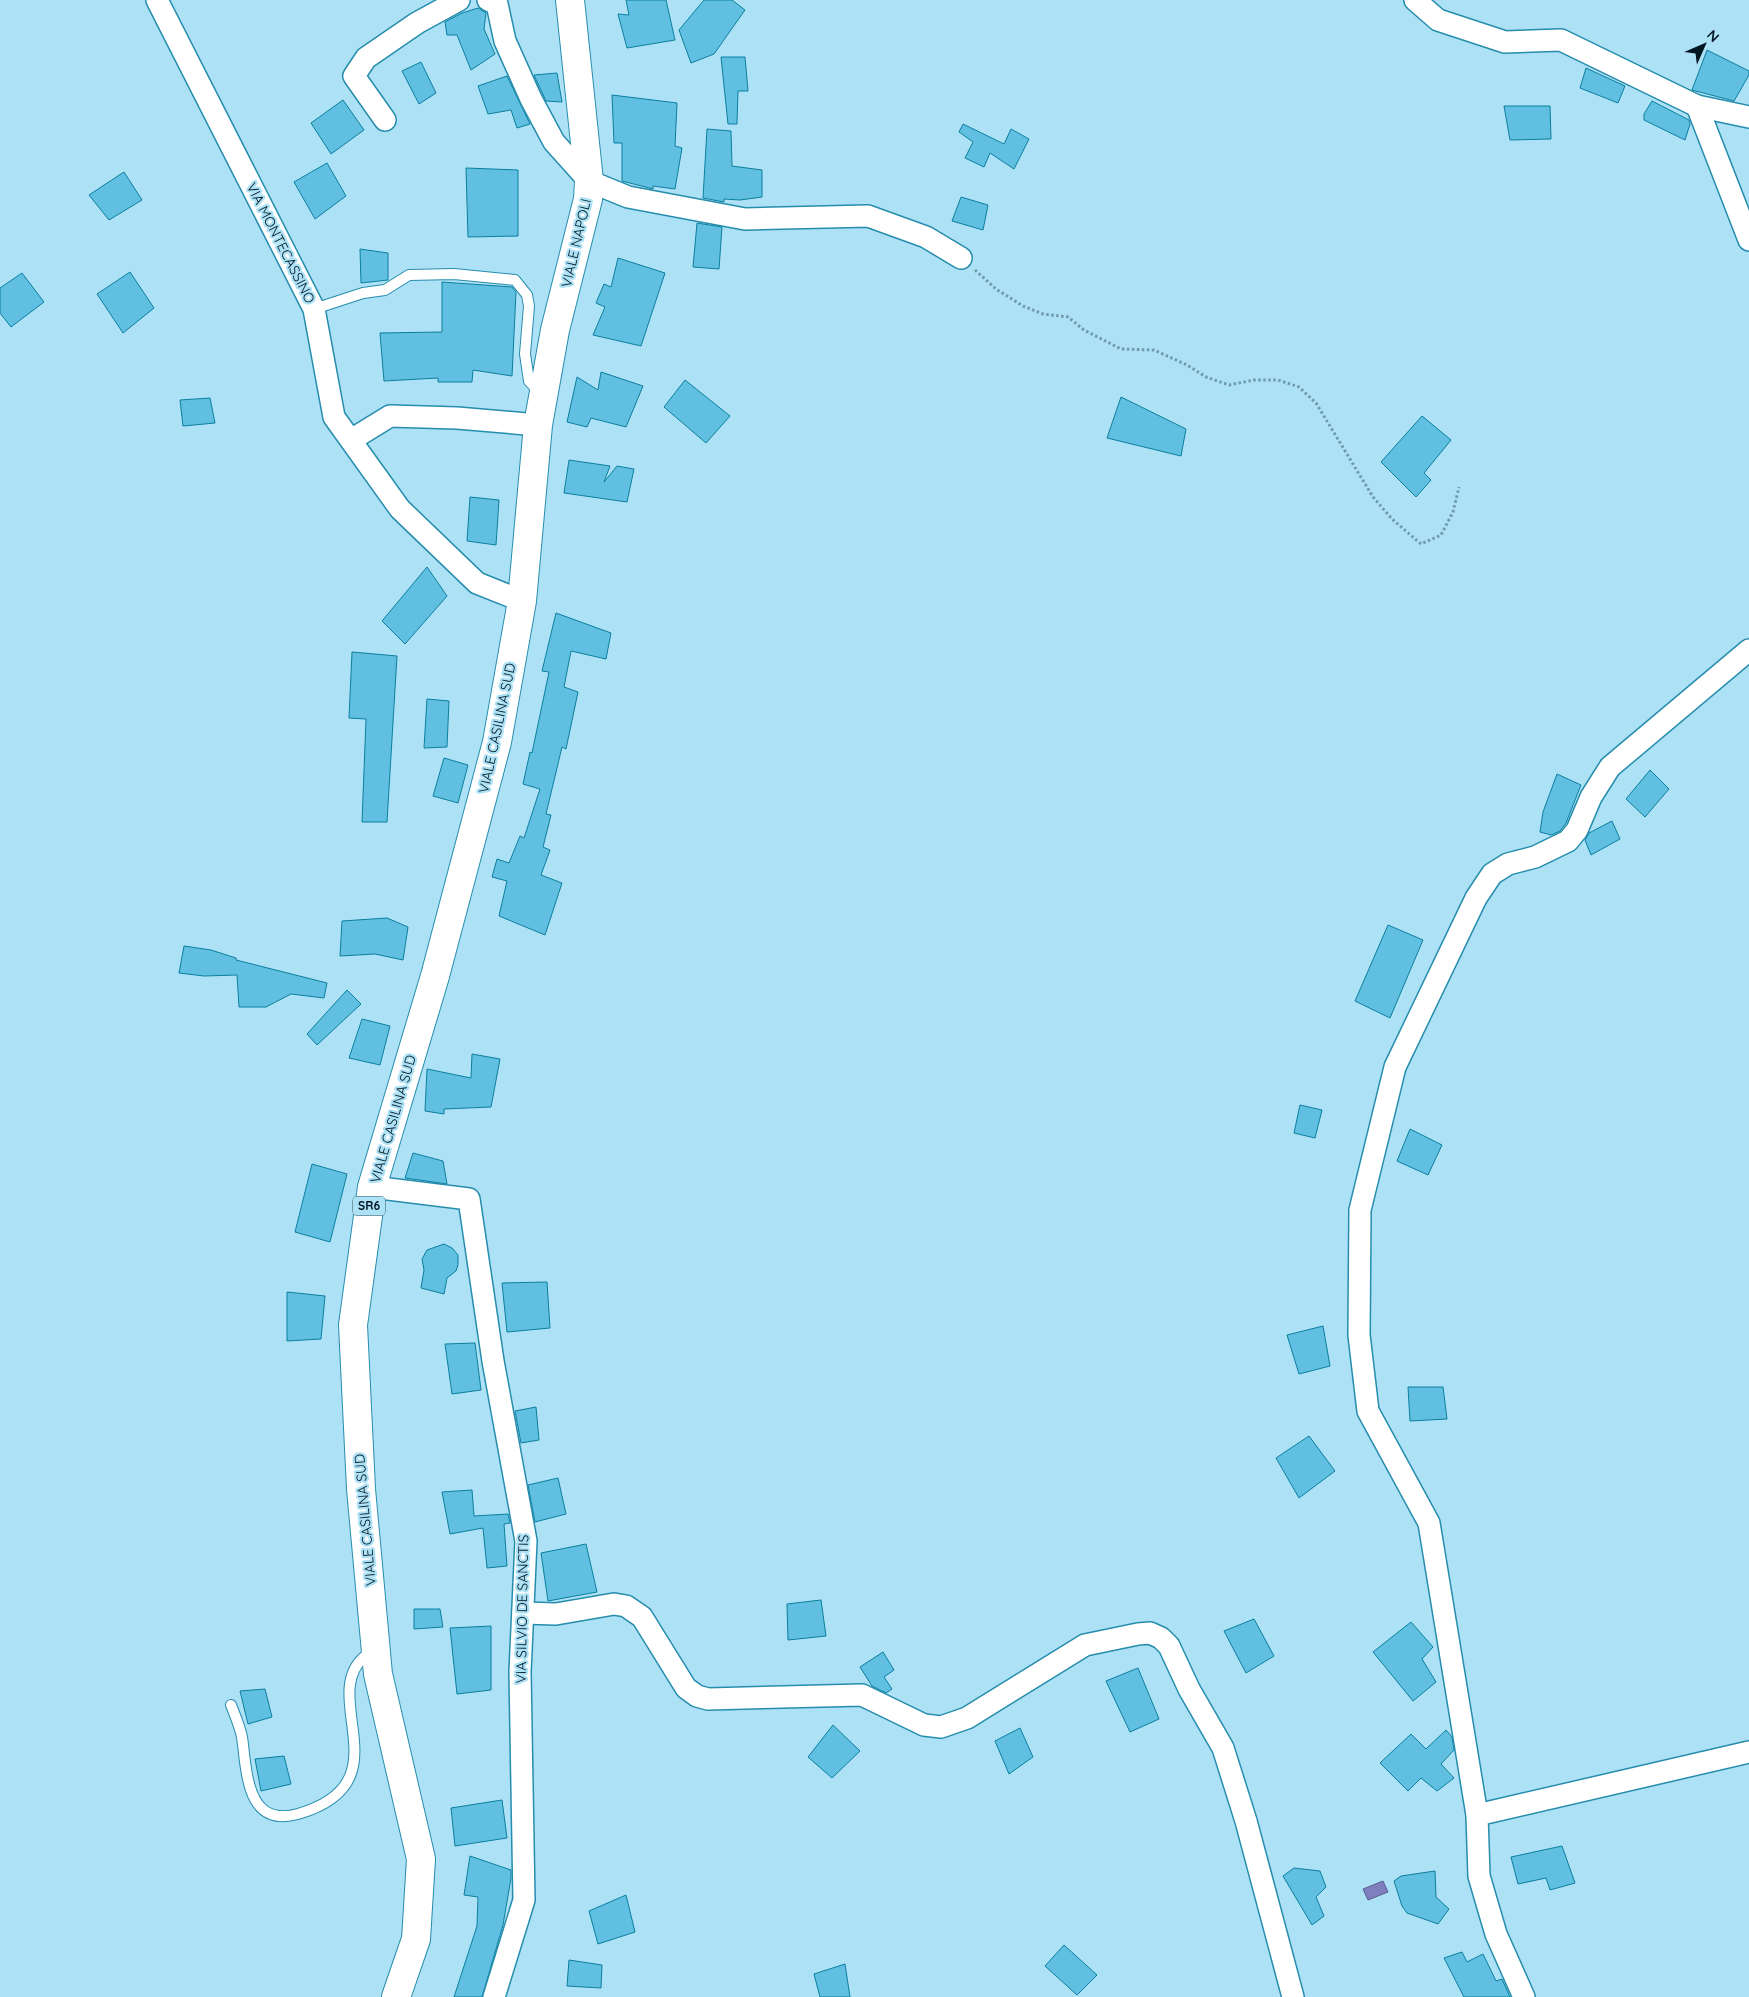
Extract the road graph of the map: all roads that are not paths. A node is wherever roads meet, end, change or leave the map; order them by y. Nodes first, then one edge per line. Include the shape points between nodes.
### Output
1 (157, 0) edge
2 (459, 0) edge
3 (488, 0) edge
4 (570, 0) edge
5 (1415, 0) edge
6 (1697, 106) junction
7 (1749, 117) edge
8 (385, 120) dead end
9 (589, 181) junction
10 (1749, 240) edge
11 (961, 258) road end
12 (314, 309) junction
13 (544, 398) junction
14 (538, 425) junction
15 (351, 440) junction
16 (522, 602) junction
17 (1749, 650) edge
18 (372, 1187) junction
19 (523, 1613) junction
20 (376, 1658) junction
21 (231, 1705) dead end
22 (1749, 1752) edge
23 (1477, 1815) junction
24 (396, 1997) edge
25 (494, 1997) edge
26 (1293, 1997) edge
27 (1524, 1997) edge

1 - 12 street, VIA MONTECASSINO
2 - 8 street via 366,58 354,76
3 - 9 street via 497,4 505,41 515,66 554,142
4 - 9 main road, VIALE NAPOLI
5 - 6 street via 1438,20 1505,42 1561,40
6 - 7 street
6 - 10 street
9 - 11 street via 628,197 745,219 868,216 926,237
9 - 13 main road, VIALE NAPOLI via 588,199 555,330
12 - 13 lane via 363,293 385,290 409,275 454,274 515,280 527,295 529,306 525,354 529,381
12 - 15 street, VIA MONTECASSINO via 334,417
13 - 14 main road, VIALE NAPOLI
14 - 15 street via 390,416
14 - 16 main road, VIALE CASILINA SUD / SR6
15 - 16 street, VIA MONTECASSINO via 400,509 477,583
16 - 18 main road, VIALE CASILINA SUD / SR6 via 497,742 435,976
17 - 23 street via 1610,767 1568,841 1542,855 1508,864 1492,874 1476,898 1395,1067 1360,1210 1358,1335 1368,1411 1429,1523
18 - 19 street, VIA SILVIO DE SANCTIS via 469,1199 526,1541
18 - 20 main road, VIALE CASILINA SUD / SR6 via 353,1326 361,1489
19 - 25 street, VIA SILVIO DE SANCTIS via 520,1682 524,1900
19 - 26 street via 556,1614 614,1604 626,1606 642,1617 686,1688 708,1699 862,1695 924,1725 941,1727 967,1718 1085,1644 1150,1633 1161,1638 1169,1646 1223,1748
20 - 21 lane via 364,1658 356,1665 350,1687 354,1767 348,1782 318,1808 278,1818 254,1800 247,1783 242,1736
20 - 24 main road, VIALE CASILINA SUD / SR6 via 420,1859 416,1939
22 - 23 street
23 - 27 street via 1479,1876 1496,1934

